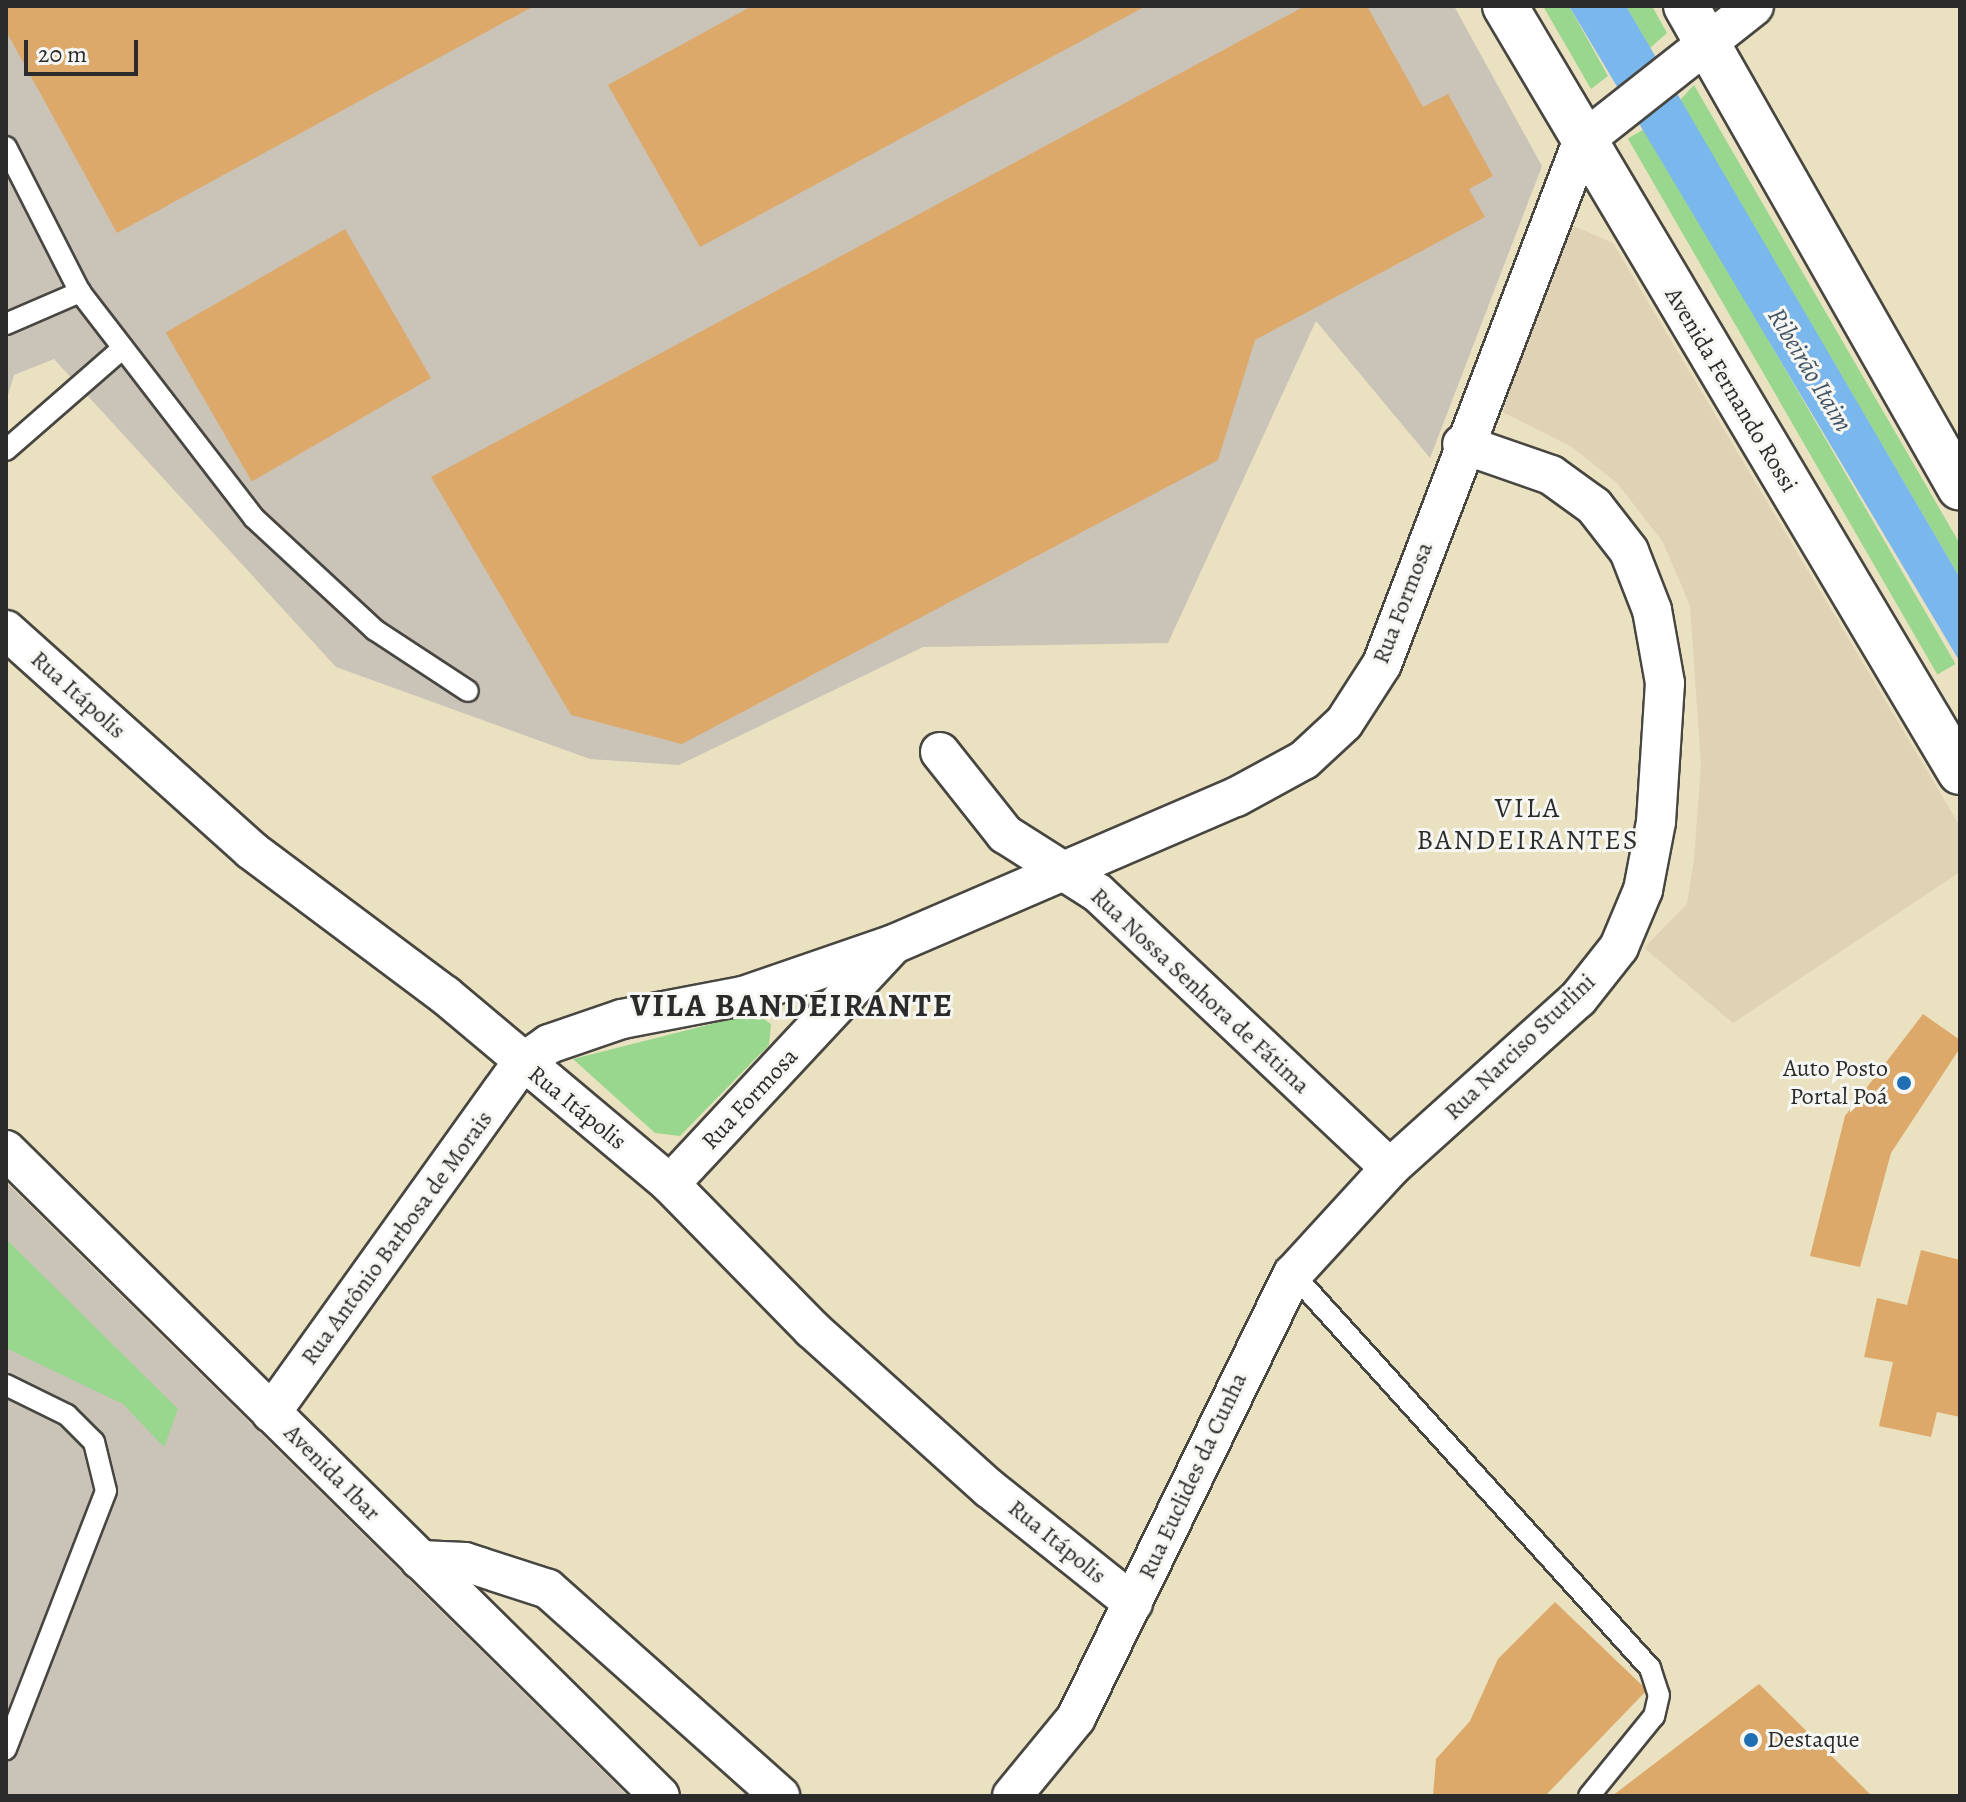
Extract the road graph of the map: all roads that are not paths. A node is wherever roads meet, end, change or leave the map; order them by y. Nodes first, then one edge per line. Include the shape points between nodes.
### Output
1 (1505, 6) edge
2 (1754, 6) edge
3 (1694, 35) edge
4 (1595, 132) junction
5 (6, 147) edge
6 (80, 292) junction
7 (6, 324) edge
8 (123, 348) junction
9 (1462, 444) junction
10 (6, 450) edge
11 (1960, 488) edge
12 (6, 630) edge
13 (468, 691) dead end
14 (940, 752) dead end
15 (1960, 772) edge
16 (1062, 871) junction
17 (894, 944) junction
18 (522, 1063) junction
19 (6, 1150) edge
20 (1390, 1168) junction
21 (670, 1184) junction
22 (1293, 1274) junction
23 (6, 1385) edge
24 (271, 1413) junction
25 (420, 1560) junction
26 (1133, 1603) junction
27 (6, 1749) edge
28 (660, 1796) edge
29 (780, 1796) edge
30 (1012, 1796) edge
31 (1589, 1796) edge

1 - 4 main road, Avenida Fernando Rossi
2 - 3 street
3 - 4 street
3 - 11 main road
4 - 9 street, Rua Formosa
4 - 15 main road, Avenida Fernando Rossi
5 - 6 lane
6 - 7 lane
6 - 8 lane
8 - 10 lane
8 - 13 lane via 254,518 375,630
9 - 16 street, Rua Formosa via 1382,664 1344,723 1304,760 1236,797
9 - 20 street, Rua Narciso Sturlini via 1551,475 1594,506 1629,551 1652,610 1665,683 1656,822 1643,890 1619,947 1578,999
12 - 18 street, Rua Itápolis via 251,850 445,995
14 - 16 street, Rua Nossa Senhora de Fátima via 1005,834
16 - 17 street, Rua Formosa
16 - 20 street, Rua Nossa Senhora de Fátima via 1137,927
17 - 18 street, Rua Formosa via 743,996 571,1034
17 - 21 street, Rua Formosa
18 - 21 street, Rua Itápolis
18 - 24 street, Rua Antônio Barbosa de Morais
19 - 24 street, Avenida Ibar
20 - 22 street, Rua Euclides da Cunha
21 - 26 street, Rua Itápolis via 812,1329 990,1489
22 - 26 street, Rua Euclides da Cunha
22 - 31 lane via 1650,1668 1659,1695 1654,1716
23 - 27 lane via 67,1415 94,1442 106,1491
24 - 25 street, Avenida Ibar
25 - 28 street, Avenida Ibar
25 - 29 street via 465,1562 548,1589
26 - 30 street, Rua Euclides da Cunha via 1076,1718

